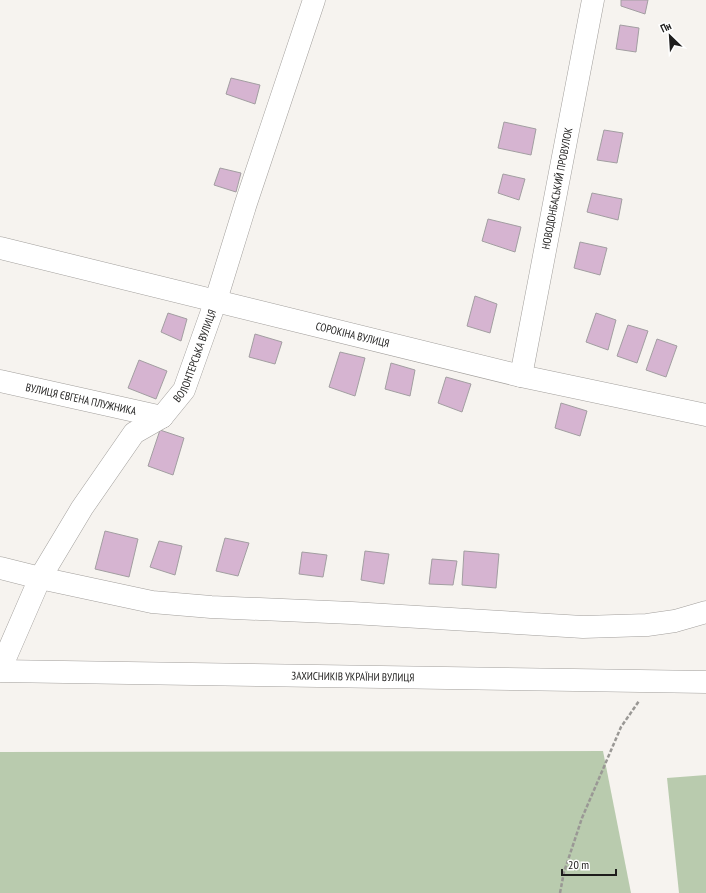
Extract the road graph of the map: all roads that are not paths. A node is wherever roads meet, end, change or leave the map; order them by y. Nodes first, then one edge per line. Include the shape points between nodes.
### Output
1 (314, 0) edge
2 (593, 0) edge
3 (0, 248) edge
4 (216, 300) junction
5 (521, 376) junction
6 (0, 381) edge
7 (706, 415) edge
8 (162, 417) junction
9 (0, 568) edge
10 (40, 578) junction
11 (706, 612) edge
12 (0, 670) edge
13 (706, 682) edge

1 - 4 main road, ВОЛОНТЕРСЬКА ВУЛИЦЯ
2 - 5 main road, НОВОДОНБАСЬКИЙ ПРОВУЛОК
3 - 4 main road, СОРОКІНА ВУЛИЦЯ
4 - 5 main road, СОРОКІНА ВУЛИЦЯ
4 - 8 main road, ВОЛОНТЕРСЬКА ВУЛИЦЯ via 184,390
5 - 7 main road, СОРОКІНА ВУЛИЦЯ
6 - 8 main road, ВУЛИЦЯ ЄВГЕНА ПЛУЖНИКА
8 - 10 main road, ВОЛОНТЕРСЬКА ВУЛИЦЯ via 134,432 82,508
9 - 10 main road
10 - 11 main road via 159,603 583,627 647,625 675,621
10 - 12 main road, ВОЛОНТЕРСЬКА ВУЛИЦЯ
12 - 13 main road, ЗАХИСНИКІВ УКРАЇНИ ВУЛИЦЯ

